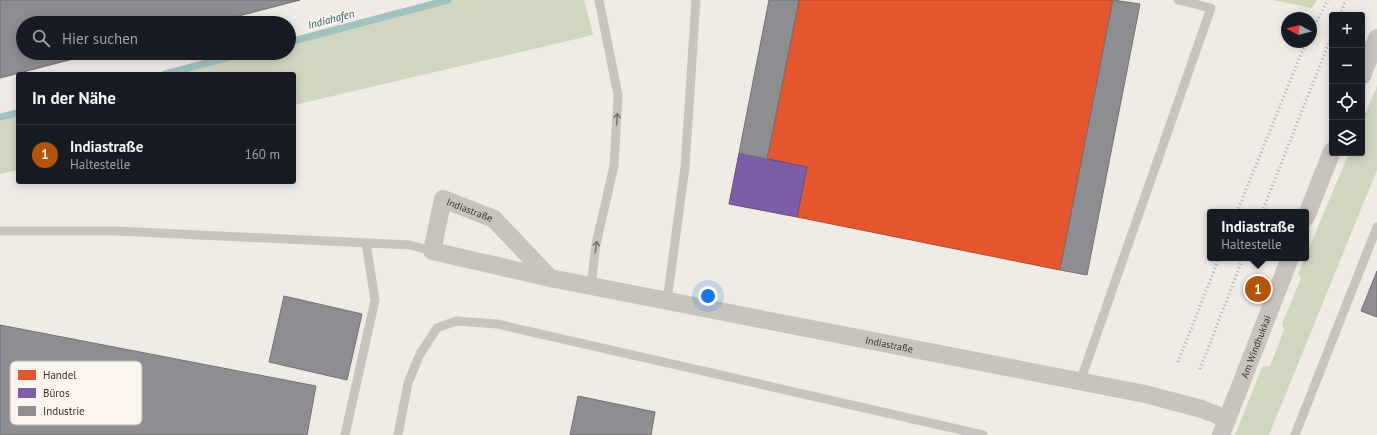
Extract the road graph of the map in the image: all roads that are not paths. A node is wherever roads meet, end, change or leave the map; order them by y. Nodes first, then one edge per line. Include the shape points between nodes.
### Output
1 (599, 0) edge
2 (696, 0) edge
3 (1178, 0) edge
4 (1377, 38) edge
5 (1365, 68) edge
6 (1330, 156) edge
7 (1309, 209) edge
8 (1377, 227) edge
9 (0, 231) edge
10 (366, 243) junction
11 (432, 251) junction
12 (1289, 261) edge
13 (550, 278) junction
14 (591, 286) junction
15 (667, 301) junction
16 (1080, 382) junction
17 (1224, 427) edge
18 (345, 435) edge
19 (398, 435) edge
20 (984, 435) edge
21 (1295, 435) edge

14 -> 1 lane via 596,244 614,166 618,95
2 - 15 lane via 685,167
3 - 16 lane via 1210,8
4 - 5 street
6 - 7 street
8 - 21 lane
9 - 10 lane via 116,231
10 - 11 lane via 410,244
10 - 18 lane via 375,300
11 - 13 street, Indiastraße
11 - 13 street, Indiastraße via 443,199 494,219
12 - 17 street, Am Windhukkai
13 - 14 street, Indiastraße
14 - 15 street, Indiastraße
15 - 16 street, Indiastraße
16 - 17 street, Indiastraße via 1145,394 1202,409
19 - 20 lane via 408,383 420,354 437,328 456,321 497,324

